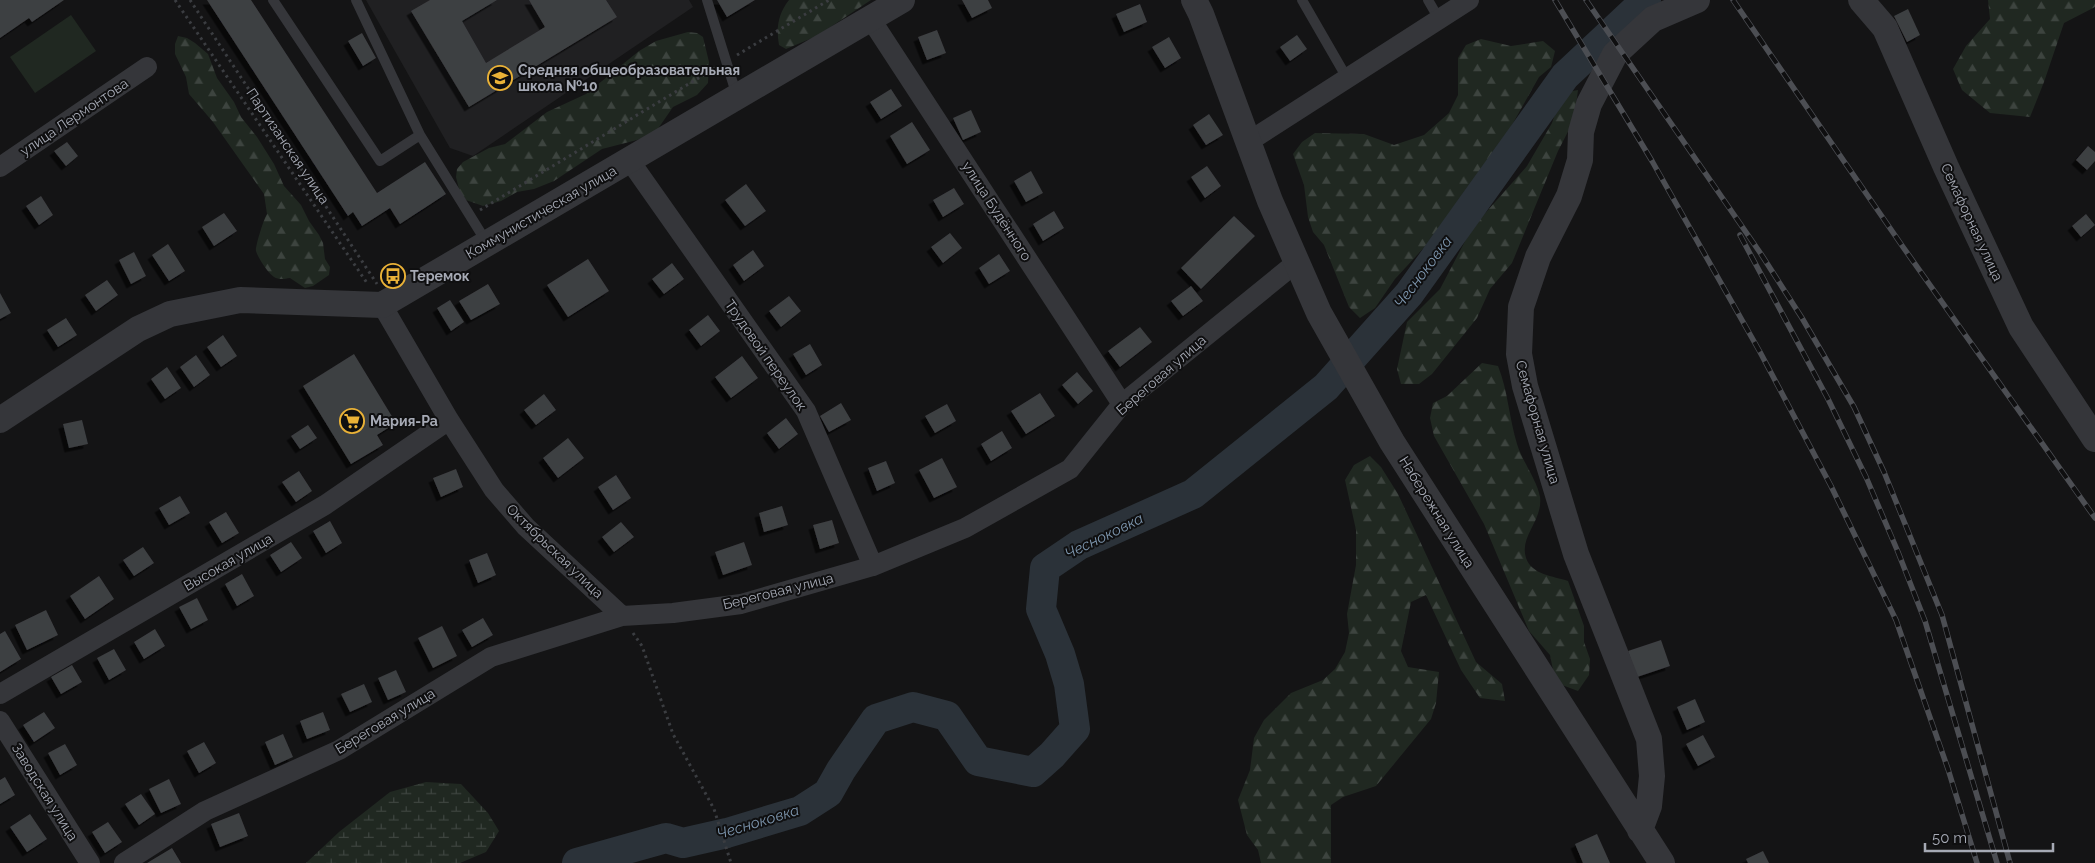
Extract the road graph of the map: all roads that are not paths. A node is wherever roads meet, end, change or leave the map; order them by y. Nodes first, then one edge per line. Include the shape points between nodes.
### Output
1 (273, 0) edge
2 (356, 0) edge
3 (707, 0) edge
4 (902, 0) edge
5 (1194, 0) edge
6 (1302, 0) edge
7 (1428, 0) edge
8 (1469, 0) edge
9 (1697, 0) edge
10 (1861, 0) edge
11 (870, 18) junction
12 (1439, 19) junction
13 (147, 67) dead end
14 (1347, 78) junction
15 (737, 97) junction
16 (420, 135) junction
17 (1248, 142) junction
18 (630, 161) junction
19 (0, 167) edge
20 (487, 244) junction
21 (1297, 262) junction
22 (385, 303) junction
23 (1122, 404) junction
24 (0, 420) edge
25 (449, 420) junction
26 (2095, 439) edge
27 (873, 566) junction
28 (622, 616) junction
29 (0, 694) edge
30 (0, 720) edge
31 (1640, 830) junction
32 (90, 863) edge
33 (124, 863) edge
34 (1662, 863) edge

1 - 16 lane via 380,161
2 - 16 lane
3 - 15 lane
4 - 11 street, Коммунистическая улица
5 - 17 street
6 - 14 lane
7 - 12 lane
8 - 12 street
9 - 31 street, Семафорная улица via 1653,19 1615,54 1589,104 1581,132 1580,160 1569,196 1538,257 1522,306 1519,354 1525,386 1576,554 1649,739 1652,776 1649,806
10 - 26 street, Семафорная улица via 1885,28 2021,327
11 - 15 street, Коммунистическая улица
11 - 23 street, улица Будённого
12 - 14 street
13 - 19 street, улица Лермонтова
14 - 17 street
15 - 18 street, Коммунистическая улица
16 - 20 lane
17 - 21 street, Набережная улица
18 - 20 street, Коммунистическая улица
18 - 27 street, Трудовой переулок via 806,411
20 - 22 street, Коммунистическая улица
21 - 23 street, Береговая улица
21 - 31 street, Набережная улица via 1319,313 1392,442
22 - 24 street via 240,300 170,314 138,329
22 - 25 street, Октябрьская улица
23 - 27 street, Береговая улица via 1070,469 965,528
25 - 28 street, Октябрьская улица via 494,490 526,527
25 - 29 street, Высокая улица via 325,505
27 - 28 street, Береговая улица via 741,604
28 - 33 street, Береговая улица via 491,658 340,750 205,811
30 - 32 street, Заводская улица
31 - 34 street, Набережная улица

